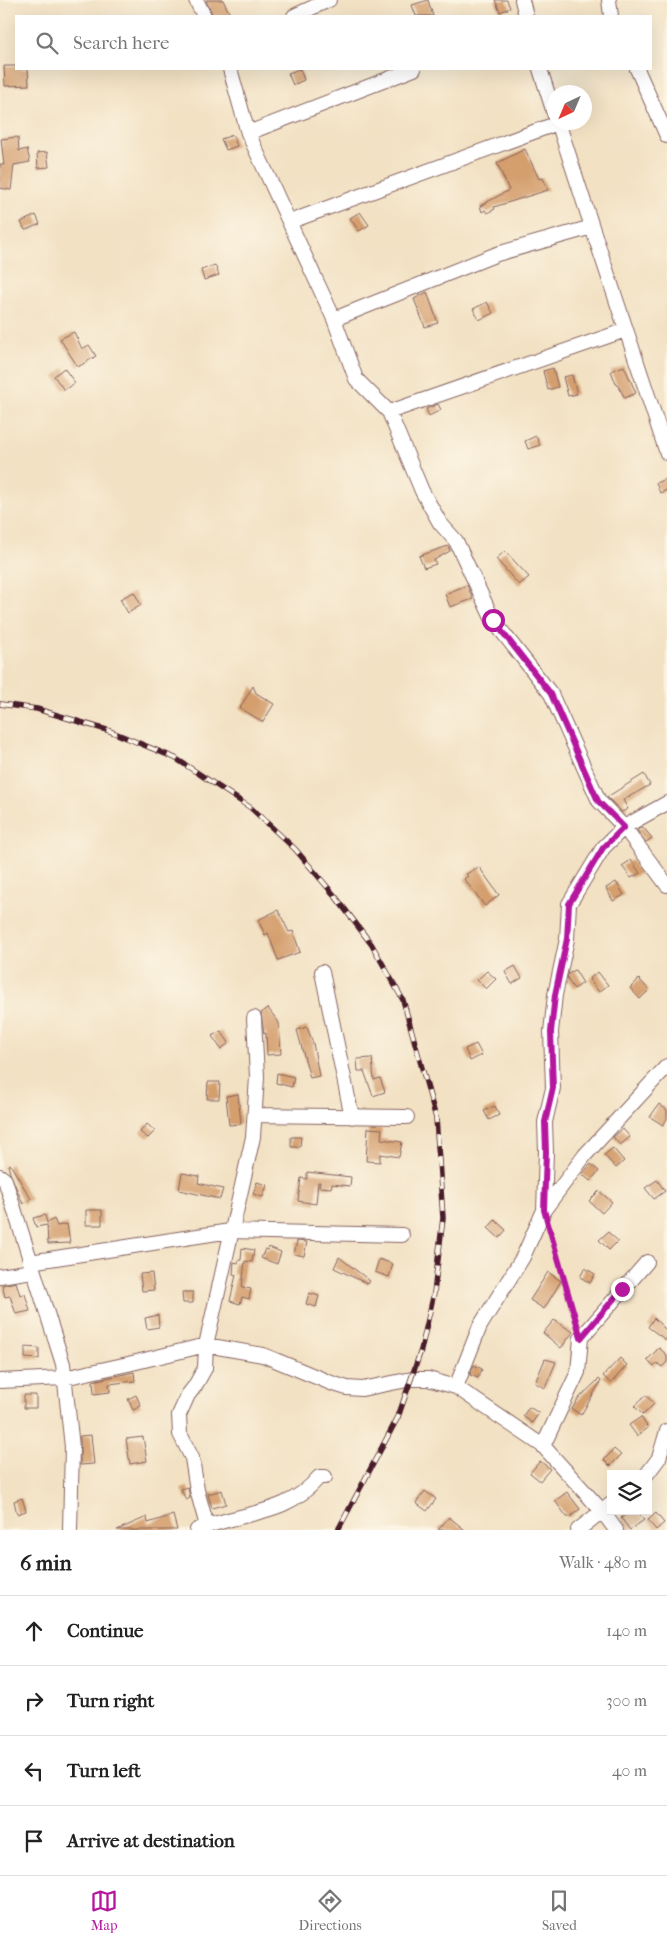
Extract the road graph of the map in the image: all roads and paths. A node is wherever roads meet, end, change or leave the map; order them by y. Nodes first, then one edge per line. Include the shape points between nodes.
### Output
1 (196, 0) edge
2 (329, 0) edge
3 (522, 0) edge
4 (609, 0) edge
5 (204, 15) edge
6 (296, 15) edge
7 (526, 15) edge
8 (611, 15) edge
9 (230, 70) edge
10 (411, 70) edge
11 (540, 70) edge
12 (637, 70) edge
13 (547, 90) edge
14 (547, 123) edge
15 (561, 130) edge
16 (248, 133) junction
17 (667, 136) edge
18 (289, 222) junction
19 (592, 227) junction
20 (334, 319) junction
21 (626, 330) junction
22 (388, 412) junction
23 (667, 453) edge
24 (667, 803) edge
25 (624, 827) junction
26 (667, 885) edge
27 (322, 972) dead end
28 (254, 1018) dead end
29 (667, 1066) edge
30 (255, 1115) junction
31 (352, 1117) junction
32 (407, 1117) dead end
33 (0, 1176) edge
34 (544, 1210) junction
35 (230, 1231) junction
36 (402, 1236) dead end
37 (647, 1262) dead end
38 (32, 1266) junction
39 (0, 1276) edge
40 (581, 1338) junction
41 (206, 1344) junction
42 (64, 1378) junction
43 (0, 1381) edge
44 (456, 1387) junction
45 (667, 1431) edge
46 (543, 1446) junction
47 (650, 1470) edge
48 (325, 1477) dead end
49 (606, 1508) edge
50 (202, 1528) edge
51 (70, 1530) edge
52 (578, 1530) edge
53 (616, 1530) edge

1 - 5 street
2 - 6 street
3 - 7 street
4 - 8 street
9 - 16 street
10 - 16 street
11 - 13 street
12 - 17 street
14 - 18 street
15 - 19 street
16 - 18 street
18 - 20 street
19 - 20 street via 497,254
19 - 21 street
20 - 22 street via 356,379
21 - 22 street
21 - 23 street
22 - 25 street via 422,491 440,523 456,540 493,620 551,694 598,801
24 - 25 street
25 - 26 street
25 - 34 street via 603,848 569,904 567,939 551,1032 553,1088 545,1122
27 - 31 street
28 - 30 street
29 - 34 street via 585,1155
30 - 31 street
30 - 35 street via 253,1137
31 - 32 street
33 - 38 street via 5,1180
34 - 40 path
34 - 44 street via 523,1257 480,1326
35 - 36 street
35 - 38 street
35 - 41 street
37 - 40 street
38 - 39 street
38 - 42 street via 63,1364
40 - 46 street via 578,1372
41 - 42 street
41 - 44 street via 263,1355 347,1388 412,1379 428,1379
41 - 50 street via 205,1368 179,1415 180,1434 192,1458
42 - 43 street
42 - 51 street via 72,1447
44 - 46 street
45 - 47 street via 658,1458
46 - 49 street
48 - 50 street via 319,1477 309,1489 288,1503
49 - 52 street
49 - 53 street

